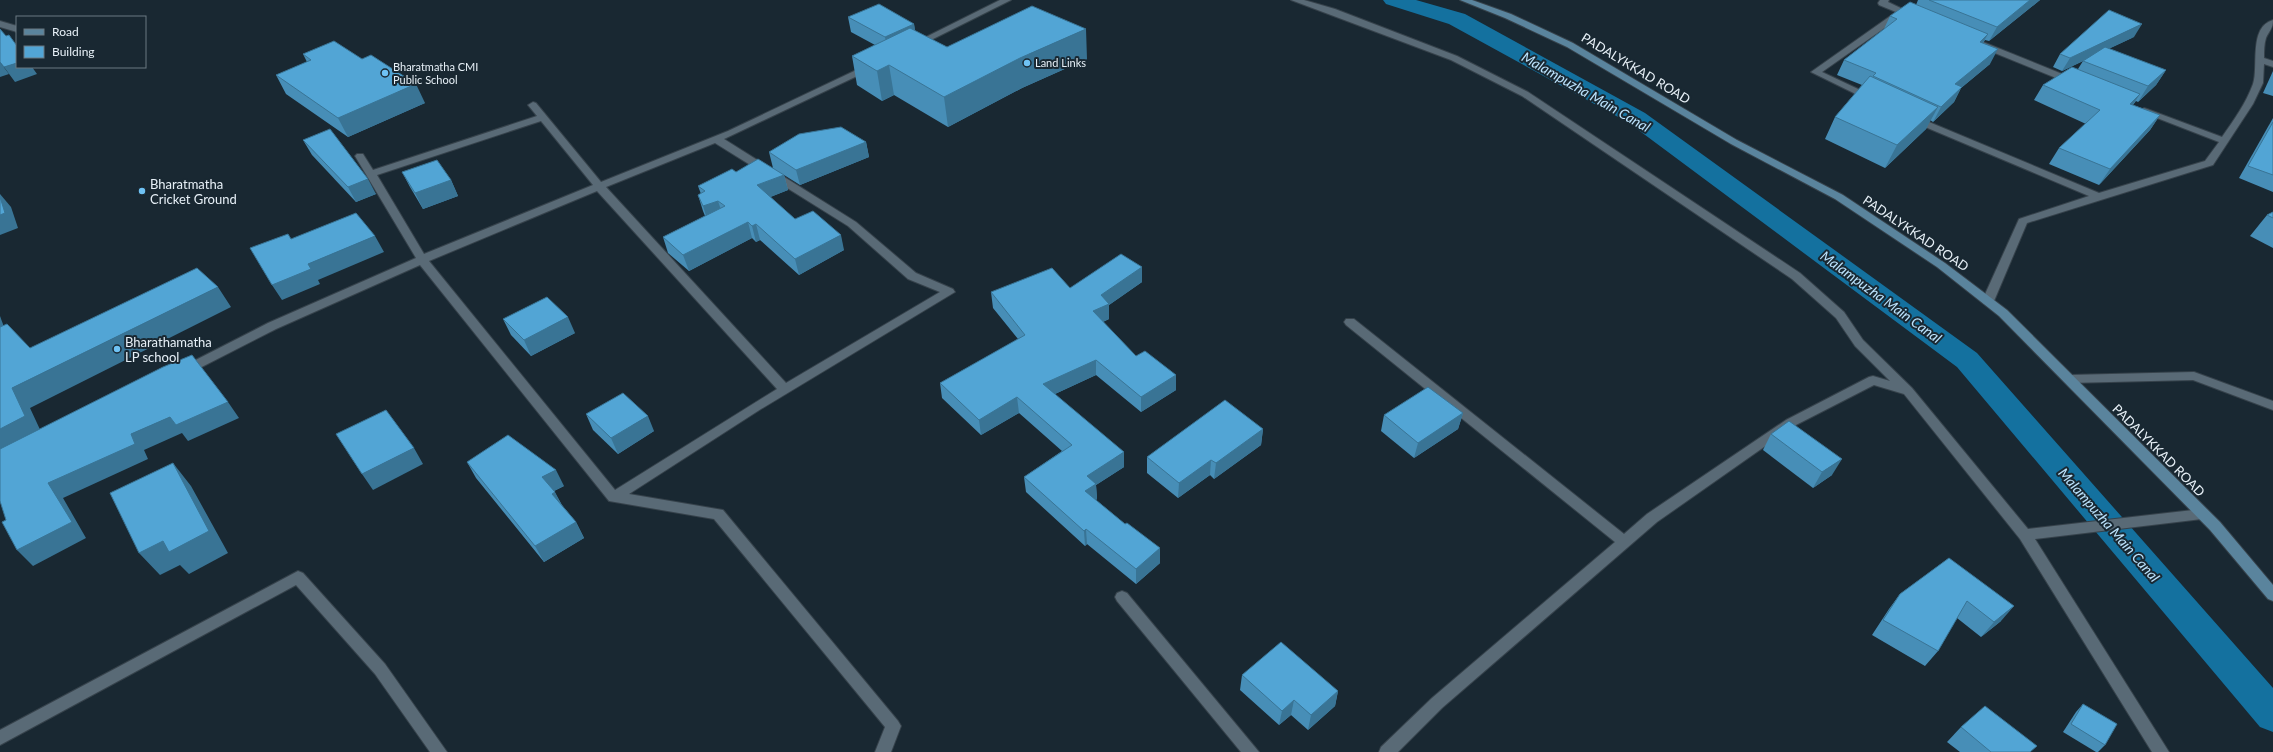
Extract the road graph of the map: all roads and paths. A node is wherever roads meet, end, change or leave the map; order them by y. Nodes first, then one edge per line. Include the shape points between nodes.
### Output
1 (1008, 0) edge
2 (1295, 0) edge
3 (1464, 0) edge
4 (1885, 0) edge
5 (1903, 11) junction
6 (1917, 17) edge
7 (2273, 23) edge
8 (0, 24) edge
9 (16, 29) edge
10 (1975, 41) edge
11 (901, 51) edge
12 (2258, 59) junction
13 (880, 62) edge
14 (2273, 64) edge
15 (2085, 86) edge
16 (1880, 103) edge
17 (533, 105) dead end
18 (2136, 107) edge
19 (1908, 116) edge
20 (542, 118) junction
21 (716, 139) junction
22 (2224, 141) junction
23 (360, 156) dead end
24 (371, 174) junction
25 (598, 186) junction
26 (2098, 196) junction
27 (422, 260) junction
28 (1988, 301) junction
29 (1350, 322) dead end
30 (174, 376) edge
31 (2069, 379) junction
32 (785, 390) junction
33 (1908, 392) junction
34 (2273, 406) edge
35 (614, 497) junction
36 (2202, 514) junction
37 (2025, 535) junction
38 (1624, 542) junction
39 (2273, 595) edge
40 (1122, 597) dead end
41 (0, 738) edge
42 (439, 752) edge
43 (883, 752) edge
44 (1251, 752) edge
45 (1387, 752) edge
46 (2161, 752) edge

1 - 11 street
2 - 33 street via 1332,11 1454,58 1525,94 1796,276 1840,316 1859,343
3 - 28 street, PADALYKKAD ROAD via 1508,16 1570,45 1734,142 1839,197 1941,265
4 - 5 street via 1882,3
5 - 6 street
5 - 16 street via 1816,72
7 - 12 street via 2258,48
8 - 9 street
10 - 15 street
12 - 14 street
12 - 22 street via 2259,81
13 - 21 street
17 - 20 street
18 - 22 street
19 - 26 street
20 - 24 street
20 - 25 street
21 - 25 street
21 - 32 street via 852,224 912,276 949,292
22 - 26 street via 2209,164
23 - 24 street
24 - 27 street
25 - 27 street
25 - 32 street
26 - 28 street via 2023,221
27 - 30 street via 272,326
27 - 35 street
28 - 31 street, PADALYKKAD ROAD
29 - 38 street
31 - 34 street via 2194,376
31 - 36 street, PADALYKKAD ROAD
32 - 35 street
33 - 37 street
33 - 38 street via 1873,380 1790,423 1652,518
35 - 43 street via 718,514 893,726
36 - 37 street
36 - 39 street, PADALYKKAD ROAD
37 - 46 street
38 - 45 street via 1437,703
40 - 44 street
41 - 42 street via 298,577 380,669

